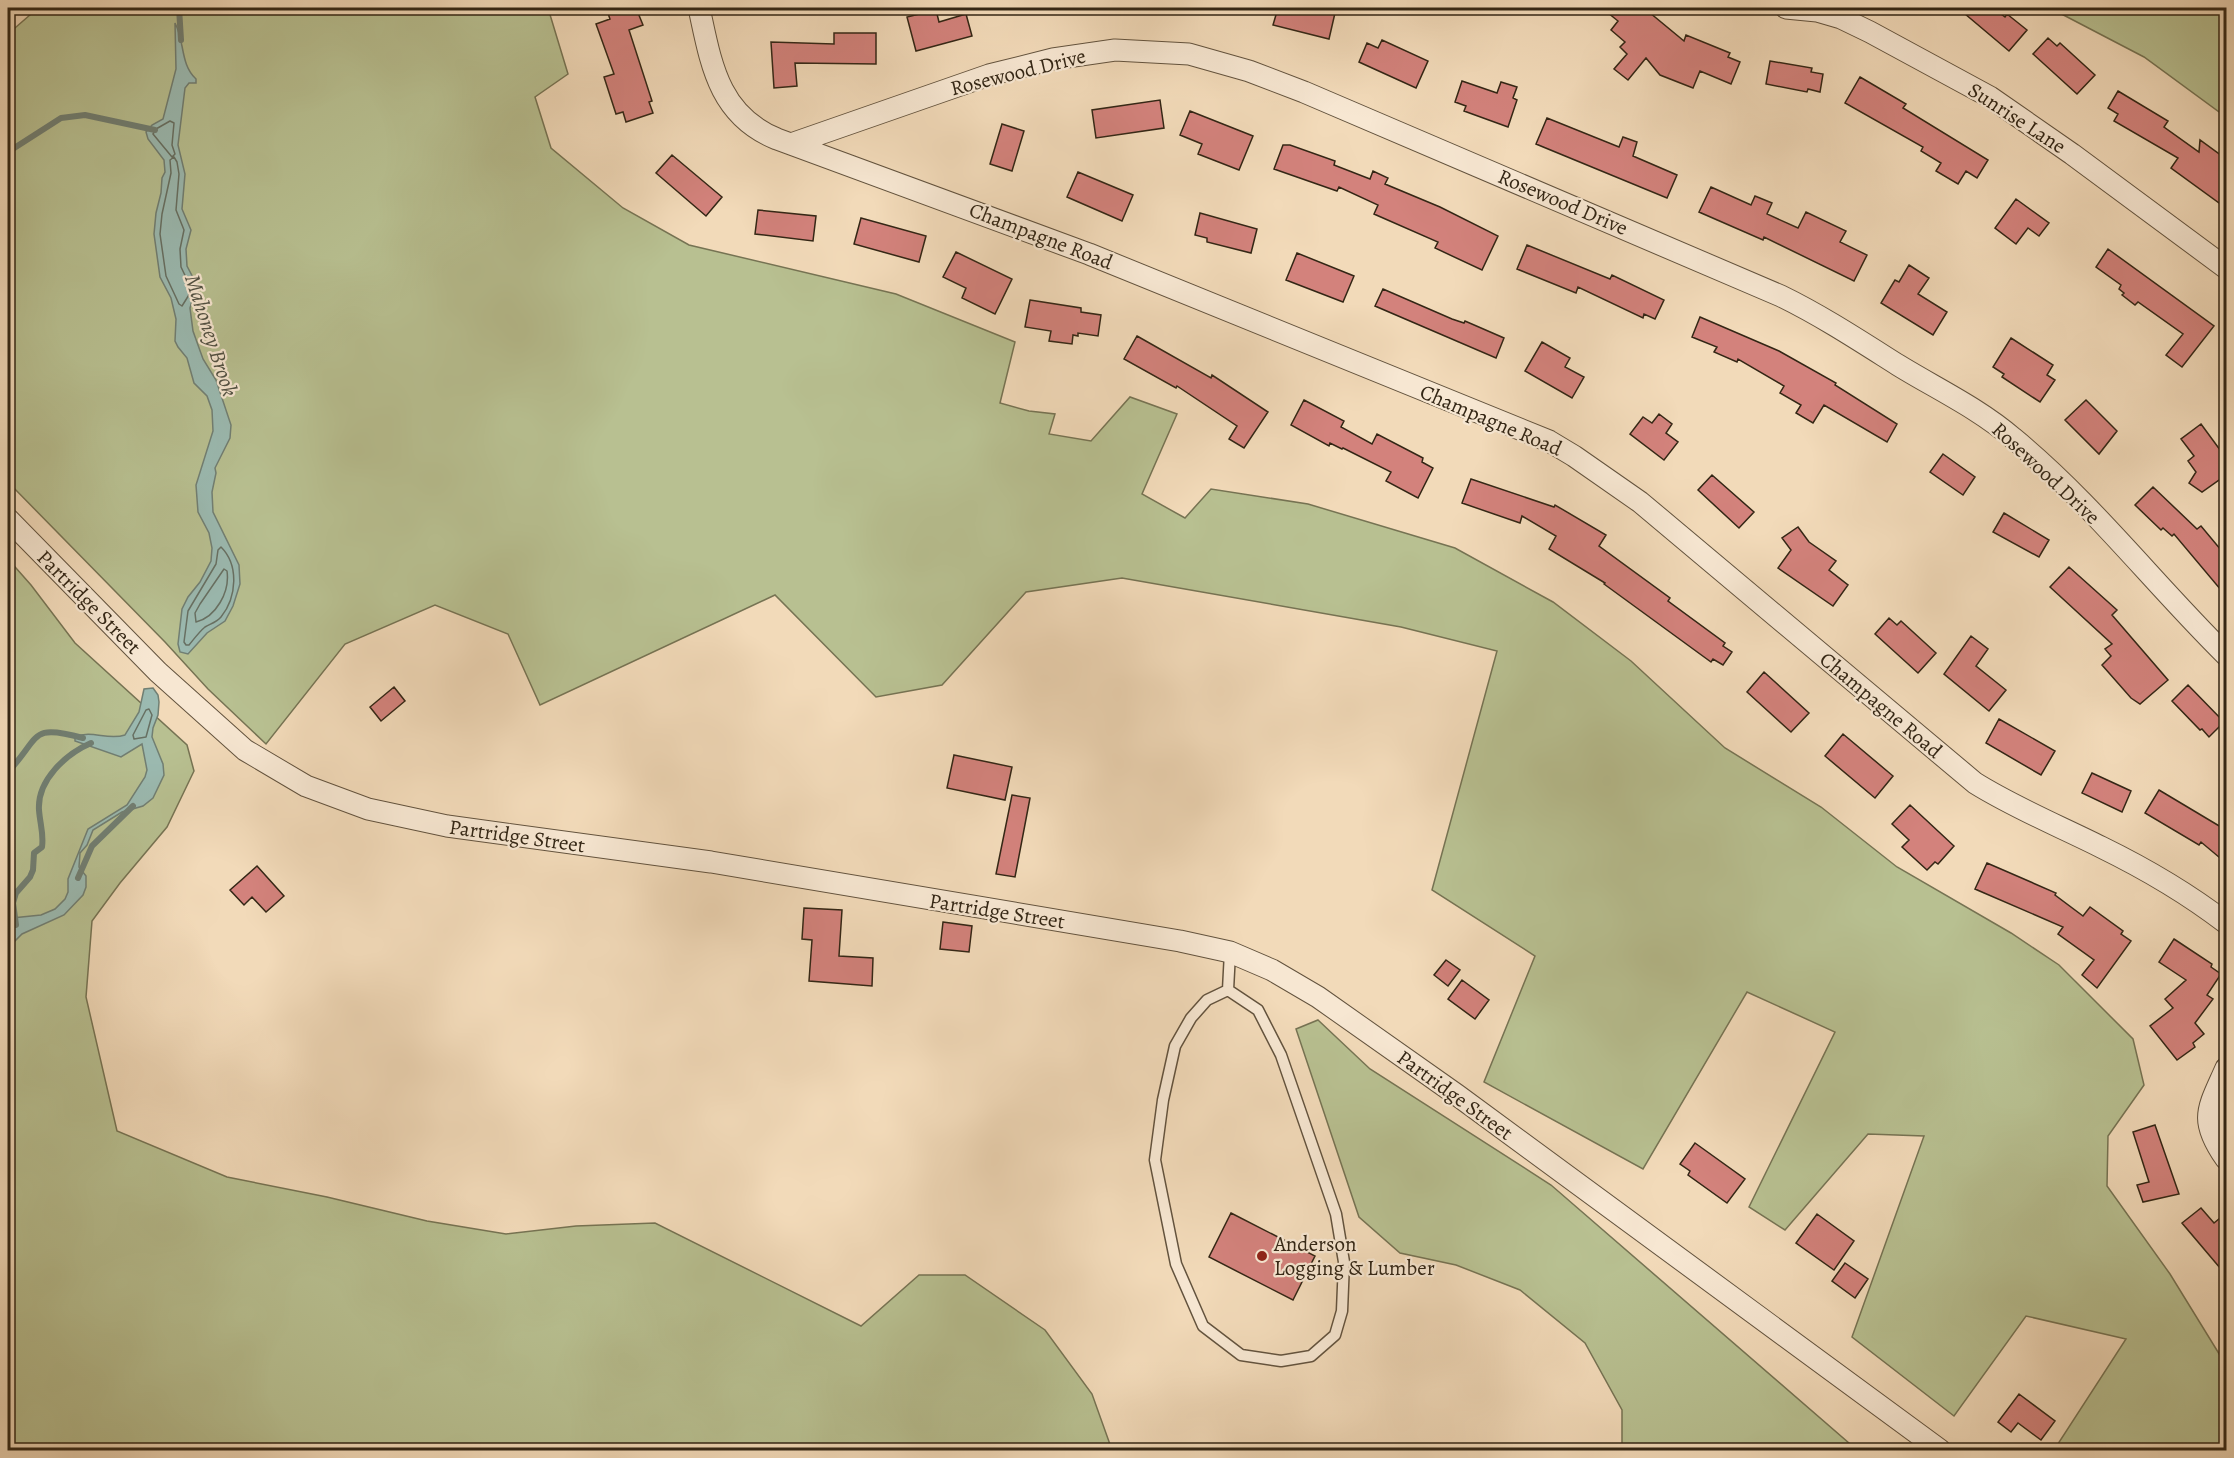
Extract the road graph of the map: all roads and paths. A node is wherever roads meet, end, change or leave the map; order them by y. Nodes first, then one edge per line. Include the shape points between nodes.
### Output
1 (699, 8) edge
2 (1786, 8) edge
3 (791, 144) junction
4 (2226, 268) edge
5 (8, 519) edge
6 (2226, 655) edge
7 (2226, 923) edge
8 (1230, 952) junction
9 (1228, 990) junction
10 (2226, 1068) edge
11 (2226, 1159) edge
12 (1941, 1450) edge

1 - 3 street, Champagne Road via 712,66 730,103 751,126
2 - 4 street, Sunrise Lane via 1841,18 1990,97
3 - 6 street, Rosewood Drive via 989,75 1081,54 1115,50 1190,54 1249,71 1472,162 1781,296 1952,395 2027,450
3 - 7 street, Champagne Road via 1089,254 1548,441 1640,502 1975,783 2170,883
5 - 8 street, Partridge Street via 158,672 245,750 306,786 368,809 447,826 711,862
8 - 9 lane
8 - 12 street, Partridge Street via 1272,970 1318,997
9 - 9 lane via 1208,1000 1191,1018 1175,1046 1163,1100 1155,1160 1176,1264 1203,1326 1241,1355 1281,1361 1311,1356 1335,1335 1342,1311 1344,1262 1336,1214 1281,1055 1258,1010
10 - 11 street via 2207,1120

